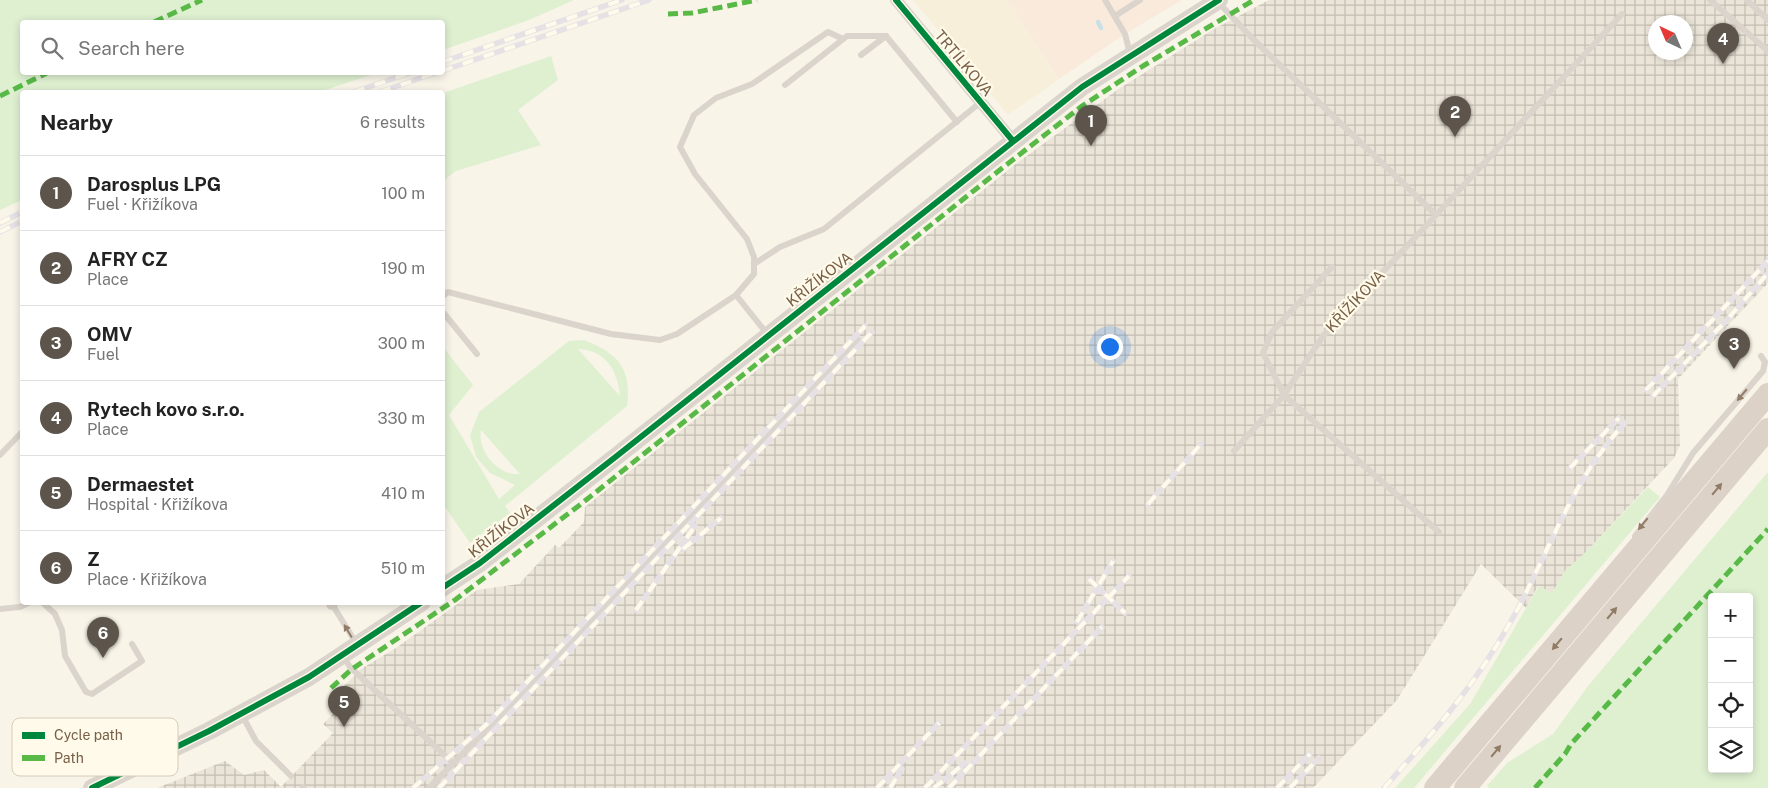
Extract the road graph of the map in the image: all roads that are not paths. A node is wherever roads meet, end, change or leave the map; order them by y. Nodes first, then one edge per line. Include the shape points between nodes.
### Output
1 (896, 0) edge
2 (1105, 0) edge
3 (1140, 0) edge
4 (1218, 0) edge
5 (1710, 0) edge
6 (1747, 0) edge
7 (1622, 14) dead end
8 (1114, 16) junction
9 (1768, 20) edge
10 (886, 36) junction
11 (843, 39) junction
12 (1768, 51) edge
13 (1130, 55) junction
14 (861, 56) dead end
15 (785, 85) dead end
16 (981, 102) junction
17 (957, 122) junction
18 (1013, 141) junction
19 (1436, 214) junction
20 (754, 264) junction
21 (1332, 267) dead end
22 (445, 294) edge
23 (736, 296) junction
24 (445, 314) edge
25 (768, 335) junction
26 (858, 340) dead end
27 (477, 354) dead end
28 (1762, 356) dead end
29 (1768, 394) edge
30 (1284, 395) junction
31 (1768, 429) edge
32 (20, 434) edge
33 (1234, 451) dead end
34 (0, 455) edge
35 (1439, 532) dead end
36 (445, 586) edge
37 (1599, 594) junction
38 (24, 605) edge
39 (45, 605) edge
40 (333, 605) edge
41 (418, 605) edge
42 (0, 609) edge
43 (132, 644) dead end
44 (358, 646) junction
45 (343, 656) junction
46 (1525, 700) junction
47 (242, 714) junction
48 (178, 746) edge
49 (454, 763) junction
50 (116, 776) edge
51 (291, 776) dead end
52 (436, 781) junction
53 (92, 788) edge
54 (429, 788) edge
55 (444, 788) edge
56 (1435, 788) edge
57 (1465, 788) edge

1 - 16 street, TRTÍLKOVA
2 - 8 lane
3 - 8 lane
4 - 13 street, KŘIŽÍKOVA
4 - 19 lane via 1260,46
5 - 12 lane
6 - 9 lane
7 - 19 lane, KŘÍŽÍKOVA
8 - 13 lane via 1125,34
10 - 11 lane via 848,36
10 - 14 lane
10 - 17 lane
11 - 15 lane
11 - 20 lane via 828,32 752,84 716,98 694,115 680,147 695,174 746,239
13 - 18 street, KŘIŽÍKOVA via 1082,87
16 - 17 lane
16 - 18 street, TRTÍLKOVA
17 - 20 lane via 824,229 780,247
18 - 25 street, KŘIŽÍKOVA
19 - 30 lane, KŘÍŽÍKOVA via 1323,336
20 - 23 lane via 754,274
21 - 30 lane via 1272,332 1263,353
22 - 23 lane via 448,292 611,334 660,340 677,334
23 - 25 lane
24 - 27 lane
25 - 36 street, KŘIŽÍKOVA via 488,556
26 - 49 lane
28 -> 37 lane via 1765,362 1763,371 1693,453
29 - 37 highway
30 - 33 lane, KŘÍŽÍKOVA
30 - 35 lane
46 -> 31 highway via 1581,651
32 - 34 lane
37 -> 46 highway
38 - 42 lane
39 - 43 lane via 55,614 62,630 65,656 86,692 92,694 142,661
44 -> 40 lane
41 - 44 street
44 - 45 street
45 - 47 street
45 - 49 lane
46 - 56 highway
57 -> 46 highway
47 - 48 street
47 - 51 lane via 256,741
49 - 52 lane
50 - 53 street
52 - 54 lane
52 - 55 lane

